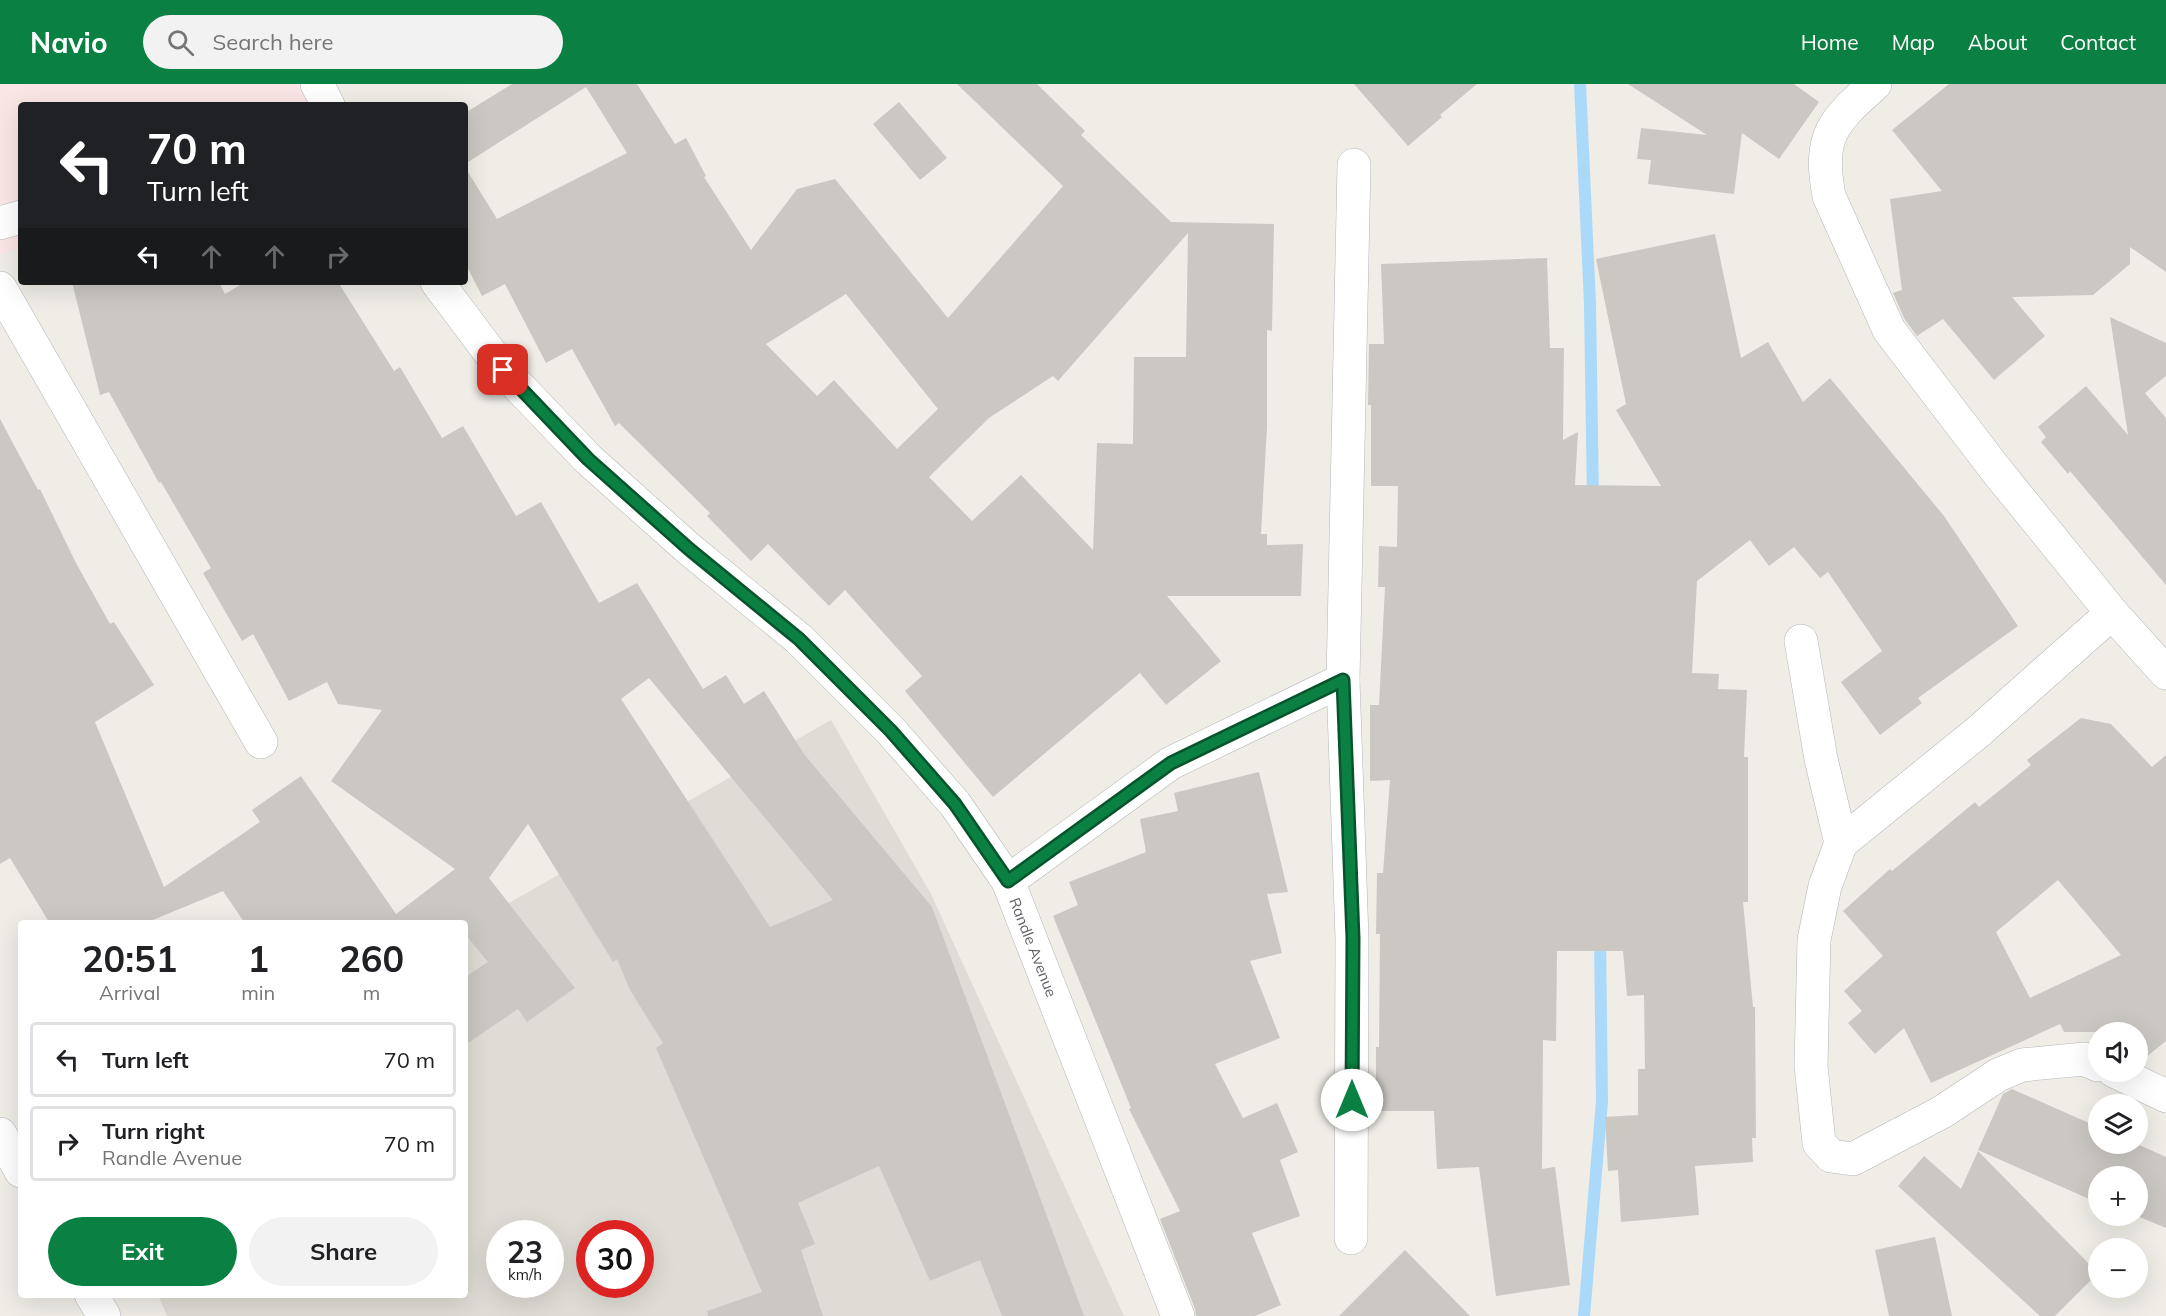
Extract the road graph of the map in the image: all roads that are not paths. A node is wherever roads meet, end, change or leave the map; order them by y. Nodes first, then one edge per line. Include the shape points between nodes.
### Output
1 (316, 84) edge
2 (1875, 84) edge
3 (326, 102) edge
4 (1354, 165) dead end
5 (18, 218) edge
6 (0, 223) edge
7 (439, 285) edge
8 (0, 288) edge
9 (2112, 613) junction
10 (1801, 641) dead end
11 (2166, 673) edge
12 (1343, 680) junction
13 (261, 742) dead end
14 (1841, 843) junction
15 (1008, 881) junction
16 (2088, 1061) edge
17 (2137, 1082) edge
18 (2166, 1096) edge
19 (0, 1134) edge
20 (18, 1166) edge
21 (1351, 1238) dead end
22 (93, 1298) edge
23 (104, 1316) edge
24 (1178, 1316) edge

1 - 3 street
2 - 9 street via 1844,112 1832,130 1825,149 1825,174 1829,196 1889,330
4 - 12 street
5 - 6 street
7 - 15 street, Randle Avenue via 503,370 588,459 799,639 891,731 955,804
8 - 13 street
9 - 11 street
9 - 14 street via 1978,732
10 - 14 street via 1821,759
12 - 15 street via 1171,763
12 - 21 street via 1353,938
14 - 16 street via 1825,886 1814,940 1811,1066 1819,1143 1831,1156 1853,1159 1942,1113 1998,1075 2022,1065
15 - 24 street, Randle Avenue
17 - 18 street
19 - 20 street
22 - 23 street

